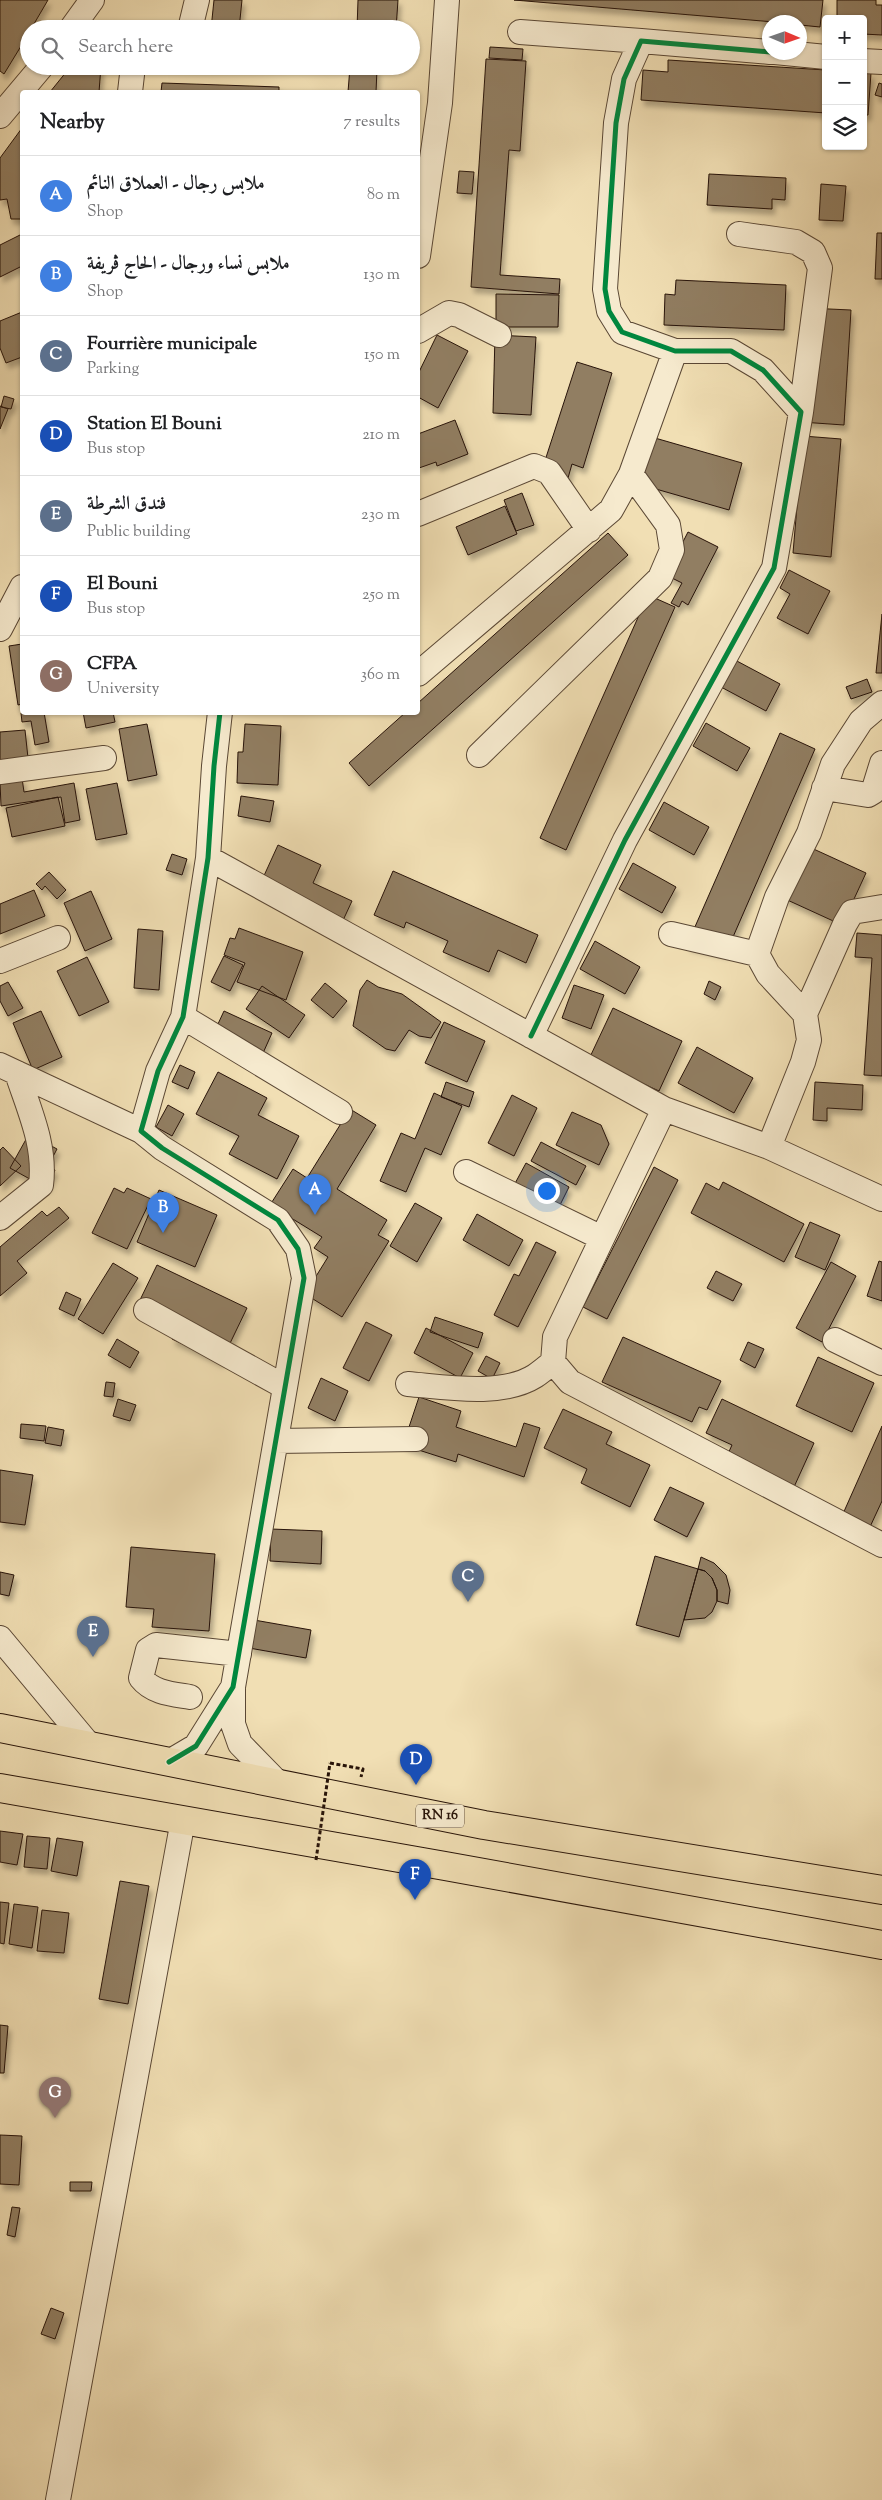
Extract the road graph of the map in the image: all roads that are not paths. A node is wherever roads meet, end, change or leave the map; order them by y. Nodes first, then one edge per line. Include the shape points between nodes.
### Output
1 (92, 0) edge
2 (197, 0) edge
3 (447, 0) edge
4 (78, 20) edge
5 (192, 20) edge
6 (520, 32) dead end
7 (641, 41) junction
8 (762, 51) edge
9 (807, 55) edge
10 (822, 57) edge
11 (867, 61) edge
12 (882, 62) edge
13 (34, 75) edge
14 (132, 75) edge
15 (22, 90) edge
16 (130, 90) edge
17 (20, 92) edge
18 (0, 116) edge
19 (738, 234) dead end
20 (420, 242) edge
21 (420, 330) edge
22 (499, 335) dead end
23 (675, 351) junction
24 (801, 412) junction
25 (631, 474) junction
26 (420, 513) edge
27 (589, 530) junction
28 (20, 590) edge
29 (4, 613) edge
30 (420, 672) edge
31 (882, 703) edge
32 (220, 715) edge
33 (480, 755) dead end
34 (104, 758) dead end
35 (882, 764) edge
36 (0, 772) edge
37 (824, 788) junction
38 (208, 858) junction
39 (882, 907) edge
40 (671, 934) dead end
41 (58, 938) dead end
42 (757, 954) junction
43 (0, 961) edge
44 (805, 1014) junction
45 (183, 1017) junction
46 (531, 1036) junction
47 (8, 1069) edge
48 (664, 1109) junction
49 (340, 1112) dead end
50 (141, 1131) junction
51 (769, 1147) junction
52 (466, 1172) dead end
53 (882, 1200) edge
54 (0, 1218) edge
55 (602, 1238) junction
56 (146, 1310) dead end
57 (835, 1340) dead end
58 (553, 1362) junction
59 (882, 1363) edge
60 (408, 1384) dead end
61 (285, 1387) junction
62 (416, 1439) dead end
63 (276, 1441) junction
64 (882, 1545) edge
65 (0, 1638) edge
66 (238, 1654) junction
67 (232, 1687) junction
68 (190, 1697) dead end
69 (0, 1728) edge
70 (90, 1746) junction
71 (168, 1762) junction
72 (279, 1784) junction
73 (0, 1788) edge
74 (183, 1820) junction
75 (882, 1890) edge
76 (882, 1945) edge
77 (58, 2500) edge

1 - 4 street
2 - 5 street
3 - 20 street via 440,102
6 - 7 street
7 - 8 street
7 - 23 street via 624,79 616,123 606,289 608,311 622,332
9 - 10 street
11 - 12 street
13 - 15 street
14 - 16 street
17 - 18 street
19 - 24 street via 796,242 813,252 820,268
21 - 22 street via 450,313
23 - 24 street via 731,351 763,370
23 - 25 street
24 - 46 street via 774,568 625,840
25 - 27 street via 611,510
25 - 33 street via 668,525 672,550 660,578
26 - 27 street via 534,466 548,472
27 - 30 street
28 - 29 street
31 - 37 street via 861,721 833,764
32 - 38 street
34 - 36 street
35 - 37 street via 873,792 868,795
37 - 42 street via 809,833 777,897
38 - 45 street
38 - 46 street
39 - 44 street via 852,912
40 - 42 street
41 - 43 street
42 - 44 street via 768,974
44 - 51 street via 809,1040
45 - 49 street
45 - 50 street via 158,1071
46 - 48 street
47 - 50 street
47 - 54 street via 41,1147 43,1167 40,1185
48 - 51 street
48 - 55 street
50 - 61 street via 162,1148 278,1220 298,1249 304,1278
51 - 53 street
52 - 55 street
55 - 58 street via 555,1337
56 - 61 street
57 - 59 street
58 - 60 street via 534,1377 510,1386 464,1389
58 - 64 street via 570,1382
61 - 63 street
62 - 63 street
63 - 66 street
65 - 70 street
66 - 67 street
66 - 68 street via 156,1645 148,1650 141,1678 147,1686
67 - 71 street via 196,1746
67 - 72 street via 232,1724 240,1744
69 - 70 highway, RN 16
70 - 71 highway, RN 16
71 - 72 highway, RN 16
72 - 75 highway, RN 16 via 484,1825
73 - 74 highway
74 - 76 highway
74 - 77 street

